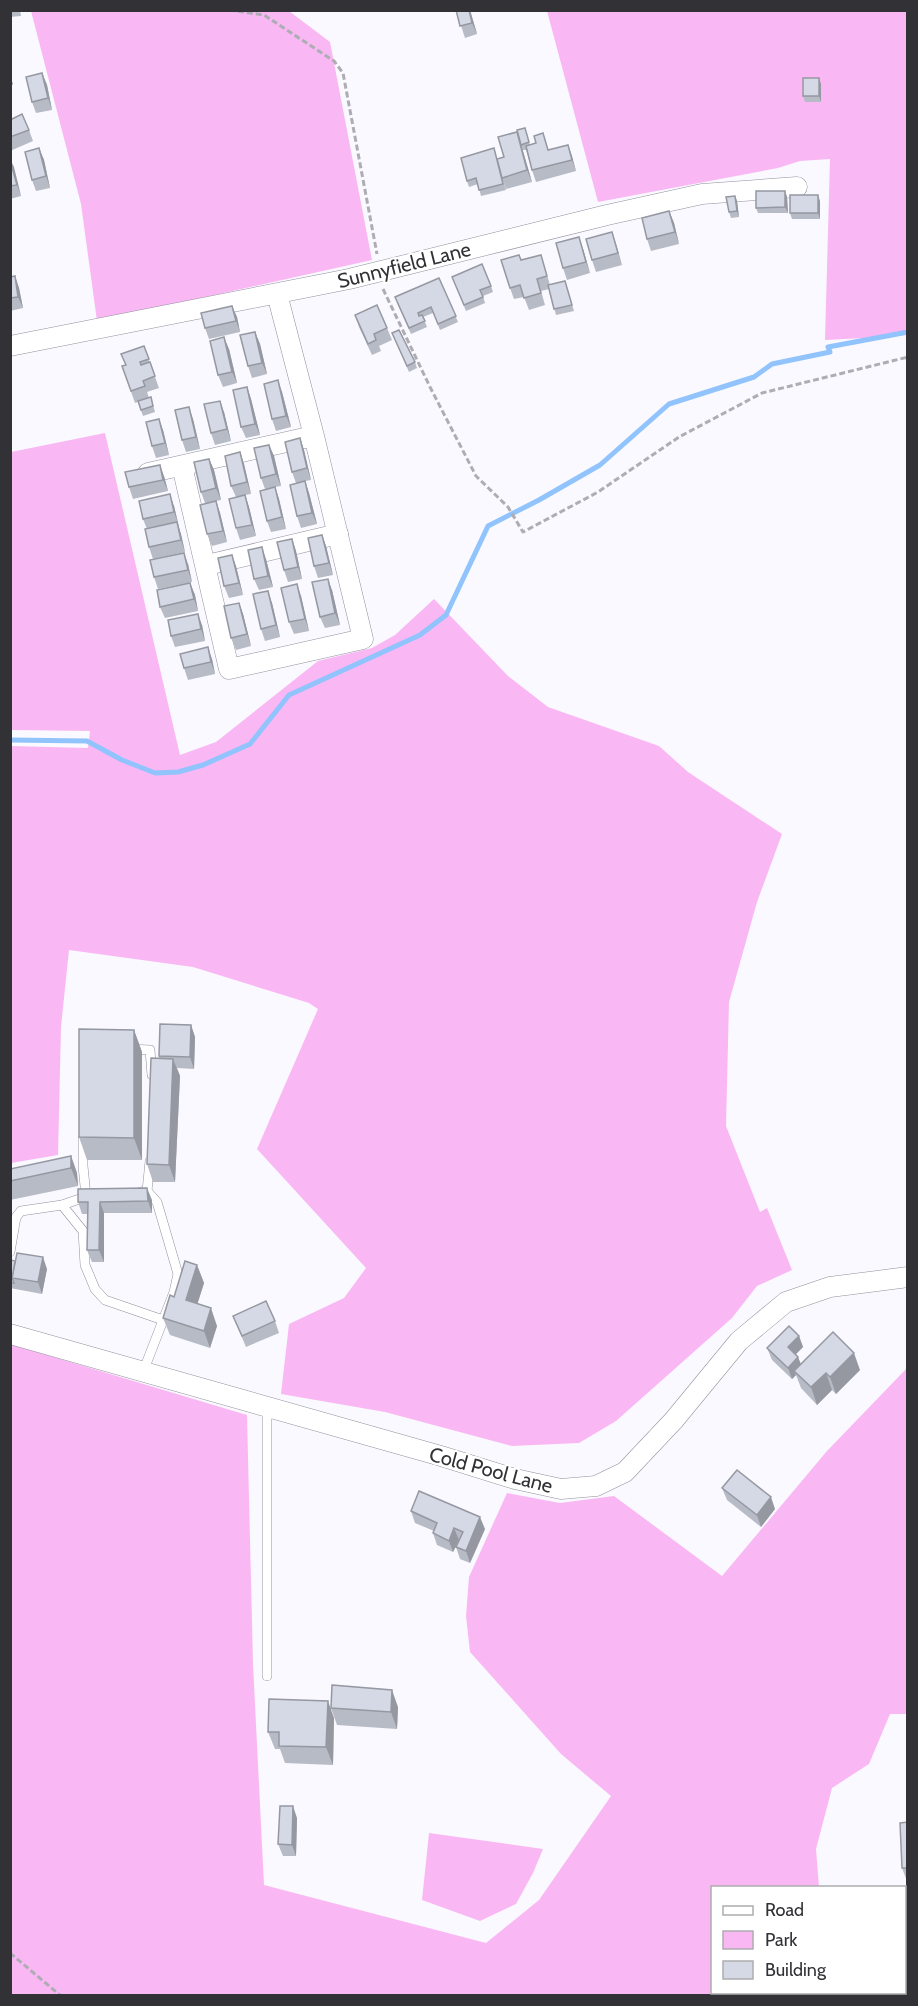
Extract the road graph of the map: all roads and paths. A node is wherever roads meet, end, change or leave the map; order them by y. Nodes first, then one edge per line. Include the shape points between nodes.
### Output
1 (229, 10) edge
2 (797, 188) dead end
3 (380, 272) junction
4 (277, 294) junction
5 (10, 346) edge
6 (908, 357) edge
7 (314, 436) junction
8 (182, 466) junction
9 (148, 473) edge
10 (338, 534) junction
11 (205, 566) junction
12 (116, 1049) edge
13 (153, 1088) edge
14 (83, 1131) edge
15 (152, 1146) edge
16 (147, 1191) junction
17 (127, 1193) edge
18 (62, 1205) junction
19 (10, 1252) edge
20 (908, 1277) edge
21 (163, 1320) junction
22 (10, 1334) edge
23 (143, 1372) junction
24 (267, 1407) junction
25 (267, 1676) dead end
26 (10, 1953) edge
27 (61, 1995) edge

1 - 3 path via 264,15 334,61 343,73
2 - 3 street, Sunnyfield Lane via 702,194
3 - 4 street, Sunnyfield Lane
3 - 6 path via 380,282 476,476 508,507 523,532 598,492 679,436 762,393
4 - 5 street, Sunnyfield Lane
4 - 7 street
7 - 8 street
7 - 10 street
8 - 9 street
8 - 11 street
10 - 11 street
10 - 11 street via 363,639 230,669
12 - 13 lane via 150,1050
14 - 18 lane via 83,1166 92,1196
15 - 16 lane
16 - 17 lane
16 - 21 lane via 157,1202 178,1274
18 - 19 lane via 21,1211 16,1217
18 - 21 lane via 83,1231 86,1265 95,1289 105,1300
20 - 24 street, Cold Pool Lane via 830,1287 786,1302 739,1341 625,1472 596,1486 561,1489 515,1479
21 - 23 lane
22 - 23 street, Cold Pool Lane
23 - 24 street, Cold Pool Lane
24 - 25 lane
26 - 27 path

